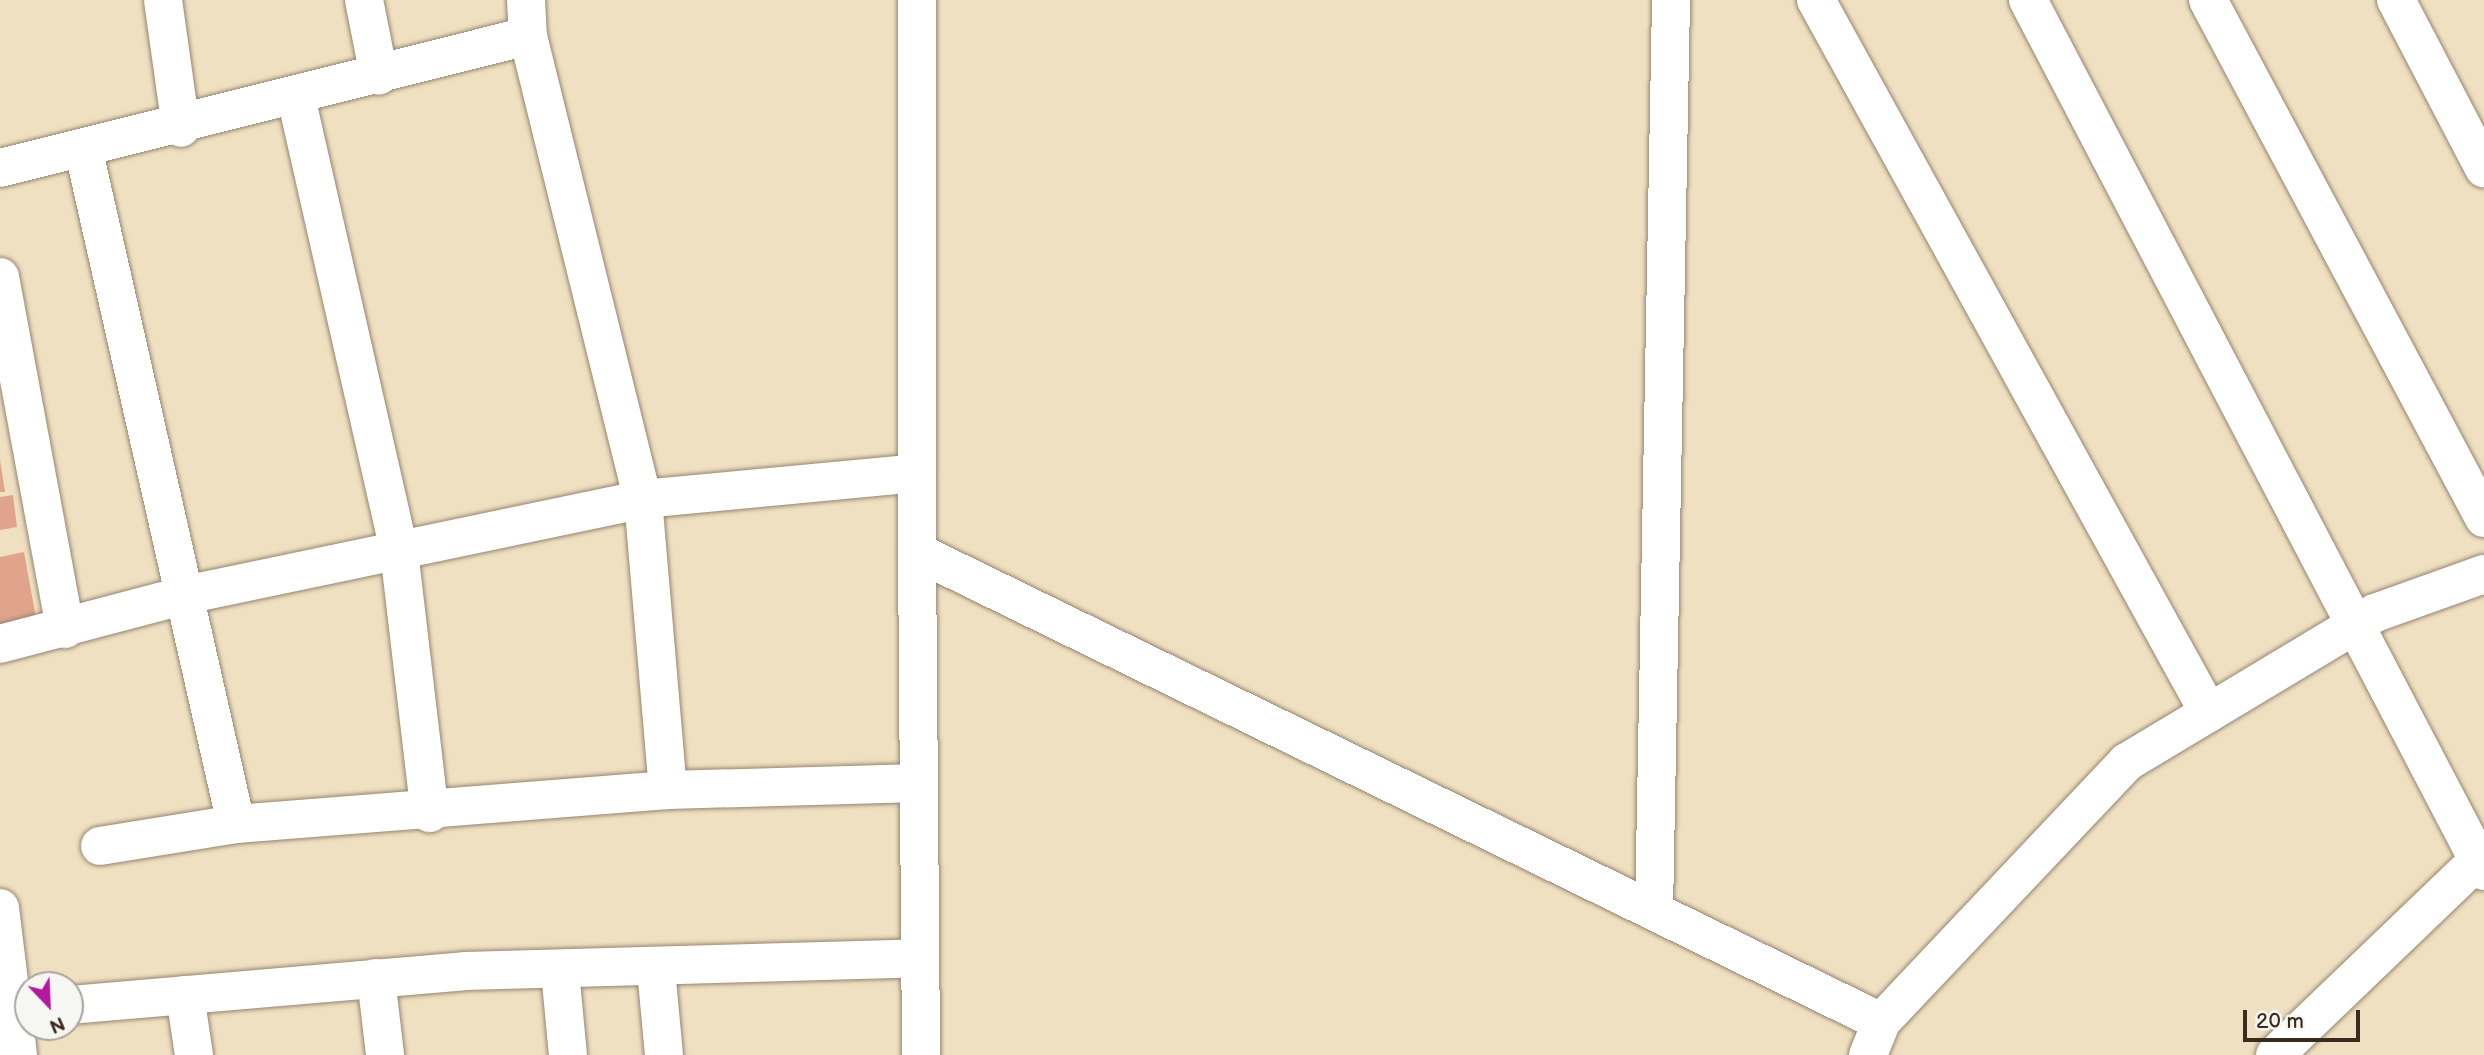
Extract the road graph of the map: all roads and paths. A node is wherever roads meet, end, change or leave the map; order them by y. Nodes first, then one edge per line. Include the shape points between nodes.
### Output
1 (163, 0) edge
2 (364, 0) edge
3 (917, 0) edge
4 (1671, 0) edge
5 (1816, 0) edge
6 (2028, 0) edge
7 (2207, 0) edge
8 (2396, 0) edge
9 (527, 18) edge
10 (379, 76) junction
11 (296, 97) junction
12 (181, 128) junction
13 (84, 152) junction
14 (2484, 168) edge
15 (0, 169) edge
16 (0, 278) edge
17 (918, 473) junction
18 (643, 499) junction
19 (2484, 518) edge
20 (399, 551) junction
21 (917, 552) junction
22 (2484, 574) edge
23 (185, 595) junction
24 (2353, 626) junction
25 (65, 629) junction
26 (0, 644) edge
27 (2209, 713) junction
28 (919, 783) junction
29 (668, 790) junction
30 (430, 813) junction
31 (236, 824) junction
32 (100, 846) dead end
33 (2481, 866) edge
34 (0, 908) edge
35 (1654, 911) junction
36 (920, 958) junction
37 (656, 969) junction
38 (560, 971) junction
39 (376, 978) junction
40 (14, 979) edge
41 (185, 995) junction
42 (84, 1004) edge
43 (1875, 1039) edge
44 (194, 1055) edge
45 (385, 1055) edge
46 (568, 1055) edge
47 (664, 1055) edge
48 (921, 1055) edge
49 (2275, 1055) edge

1 - 12 street
2 - 10 street
3 - 17 street
4 - 35 street
5 - 27 street
6 - 24 street
7 - 19 street
8 - 14 street
9 - 10 street
9 - 18 street
10 - 11 street
11 - 12 street
11 - 20 street
12 - 13 street
13 - 15 street
13 - 23 street
16 - 25 street
17 - 18 street
17 - 21 street
18 - 20 street
18 - 29 street
20 - 23 street
20 - 30 street
21 - 28 street
21 - 35 street
22 - 24 street
23 - 25 street
23 - 31 street
24 - 27 street
24 - 33 street
25 - 26 street
27 - 43 street via 2127,762
28 - 29 street
28 - 36 street
29 - 30 street
30 - 31 street
31 - 32 street
33 - 49 street
34 - 40 street
35 - 43 street
36 - 37 street
36 - 48 street
37 - 38 street
37 - 47 street
38 - 39 street
38 - 46 street
39 - 41 street
39 - 45 street
41 - 42 street
41 - 44 street

